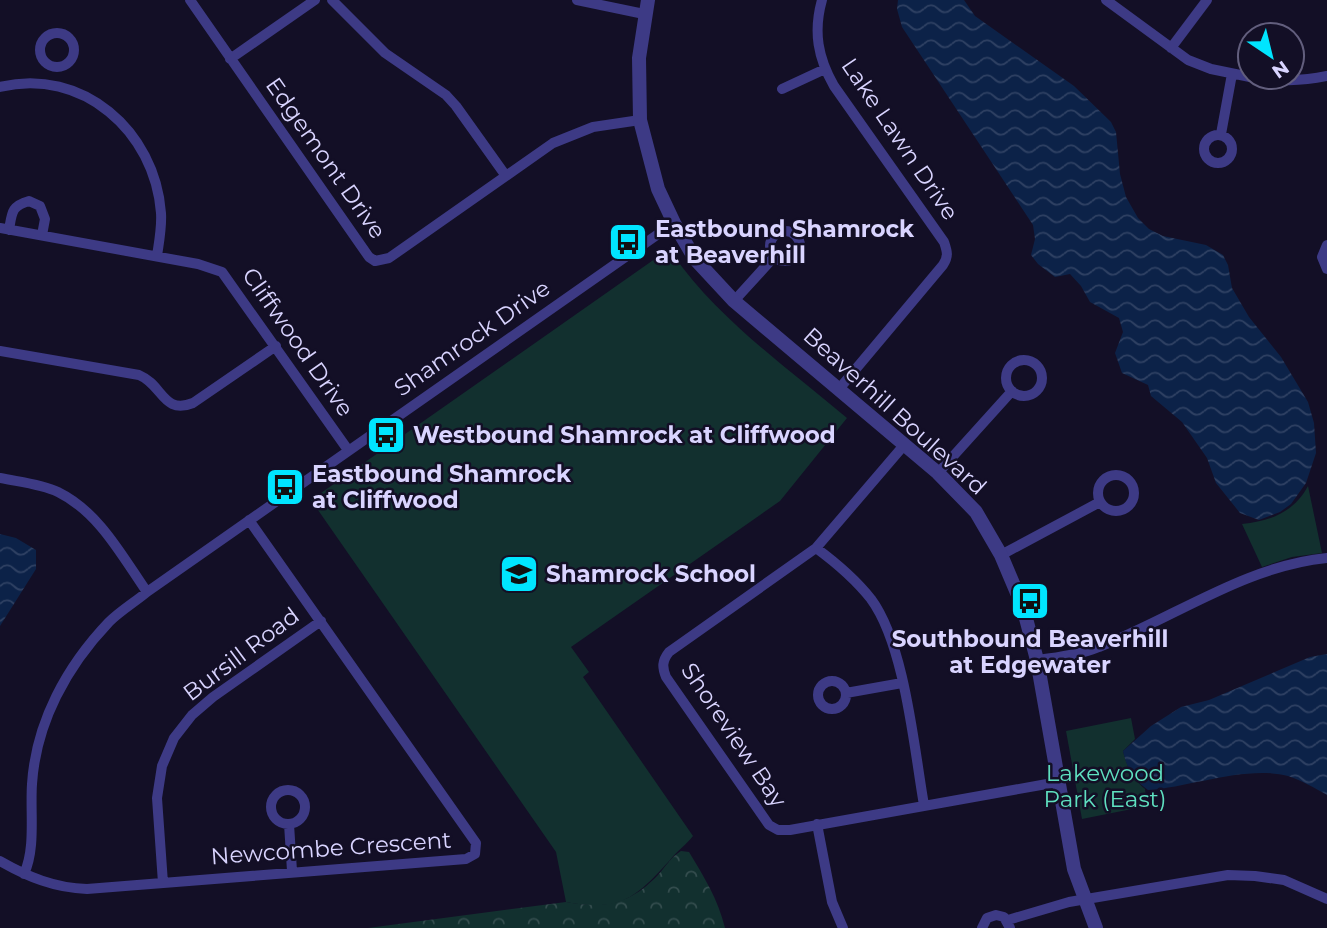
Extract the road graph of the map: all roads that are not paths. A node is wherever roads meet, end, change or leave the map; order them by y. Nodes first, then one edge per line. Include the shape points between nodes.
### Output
1 (190, 0) edge
2 (314, 0) edge
3 (332, 0) edge
4 (577, 0) edge
5 (822, 0) edge
6 (1106, 0) edge
7 (1207, 0) edge
8 (646, 7) edge
9 (1171, 48) junction
10 (230, 58) junction
11 (54, 66) dead end
12 (825, 69) junction
13 (1232, 74) junction
14 (1236, 75) edge
15 (1327, 76) edge
16 (1306, 80) edge
17 (51, 83) junction
18 (0, 87) edge
19 (782, 89) dead end
20 (640, 120) junction
21 (1221, 134) dead end
22 (506, 176) junction
23 (674, 223) junction
24 (4, 229) edge
25 (42, 235) junction
26 (1327, 246) edge
27 (157, 256) junction
28 (774, 257) dead end
29 (1327, 269) edge
30 (734, 301) junction
31 (276, 346) junction
32 (0, 351) edge
33 (839, 389) junction
34 (1012, 391) dead end
35 (905, 444) junction
36 (348, 450) junction
37 (938, 473) junction
38 (0, 478) edge
39 (1100, 502) dead end
40 (249, 520) junction
41 (816, 548) junction
42 (1001, 555) junction
43 (1327, 558) edge
44 (147, 592) junction
45 (321, 621) junction
46 (1037, 660) junction
47 (902, 683) junction
48 (846, 693) dead end
49 (1058, 782) junction
50 (924, 806) junction
51 (289, 824) dead end
52 (817, 824) junction
53 (0, 861) edge
54 (292, 872) junction
55 (24, 874) junction
56 (163, 883) junction
57 (1084, 899) junction
58 (1327, 899) edge
59 (1009, 924) edge
60 (843, 928) edge
61 (982, 928) edge
62 (1096, 928) edge

1 - 10 street, Edgemont Drive
2 - 10 street
3 - 22 street via 385,53 446,95
4 - 8 street
5 - 12 street, Lake Lawn Drive via 817,30
6 - 9 street
7 - 9 street
8 - 20 street, Beaverhill Boulevard via 639,58
9 - 13 street via 1188,60
10 - 22 street, Edgemont Drive via 375,261 389,258
11 - 17 street
12 - 19 street
12 - 33 street, Lake Lawn Drive via 947,250 943,265
13 - 14 street
13 - 21 street
15 - 16 street
17 - 18 street
17 - 27 street via 108,110 137,141 156,184 162,214
20 - 22 street, Edgemont Drive via 573,134
20 - 23 street, Beaverhill Boulevard via 658,188
23 - 30 street, Beaverhill Boulevard via 695,259
23 - 36 street, Shamrock Drive
24 - 25 street, Cliffwood Drive
24 - 25 street, Cliffwood Drive via 18,204 29,201 40,206
25 - 27 street, Cliffwood Drive
26 - 29 street via 1322,257
27 - 31 street, Cliffwood Drive via 222,272
28 - 30 street
30 - 33 street, Beaverhill Boulevard
31 - 32 street via 182,407 169,403 139,375
31 - 36 street, Cliffwood Drive
33 - 35 street, Beaverhill Boulevard
34 - 37 street
35 - 37 street, Beaverhill Boulevard
35 - 41 street, Shoreview Bay
36 - 40 street, Shamrock Drive
37 - 42 street, Beaverhill Boulevard via 976,512
38 - 44 street via 57,491 76,503 110,537
39 - 42 street
40 - 44 street, Shamrock Drive
40 - 45 street, Newcombe Crescent
41 - 47 street via 871,600 885,624
41 - 52 street, Shoreview Bay via 669,652 662,667 769,825 790,830
42 - 46 street, Beaverhill Boulevard via 1023,607
43 - 46 street via 1269,570 1097,649
44 - 55 street, Shamrock Drive via 91,642 49,711 36,752 30,862
45 - 54 street, Newcombe Crescent via 476,843 475,854 466,859
45 - 56 street, Bursill Road via 213,697 174,738 162,766 157,798
46 - 49 street, Beaverhill Boulevard
47 - 48 street
47 - 50 street
49 - 50 street, Shoreview Bay
49 - 57 street, Beaverhill Boulevard
50 - 52 street, Shoreview Bay
51 - 54 street
52 - 60 street via 832,902
53 - 55 street, Newcombe Crescent
54 - 56 street, Newcombe Crescent
55 - 56 street, Newcombe Crescent via 74,888
57 - 58 street via 1228,875 1284,880
57 - 59 street via 1051,906
57 - 62 street, Beaverhill Boulevard
59 - 61 street via 1000,915 991,915

